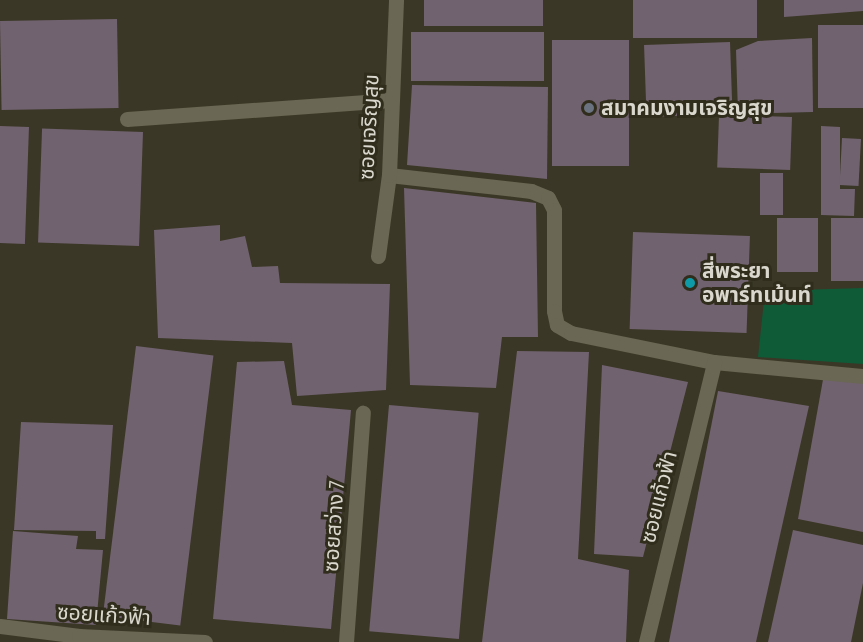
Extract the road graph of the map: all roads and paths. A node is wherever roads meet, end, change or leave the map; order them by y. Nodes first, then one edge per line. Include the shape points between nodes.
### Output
1 (396, 0) edge
2 (390, 100) junction
3 (127, 119) dead end
4 (389, 175) junction
5 (378, 256) dead end
6 (714, 362) junction
7 (863, 376) edge
8 (363, 413) dead end
9 (0, 626) edge
10 (205, 642) edge
11 (346, 642) edge
12 (646, 642) edge

1 - 2 street, ซอยเจริญสุข
2 - 3 street
2 - 4 street, ซอยเจริญสุข
4 - 5 street, ซอยเจริญสุข
4 - 6 street via 531,191 548,198 554,210 557,325 603,342
6 - 7 street
6 - 12 street, ซอยแก้วฟ้า
8 - 11 street, ซอยสว่าง 7
9 - 10 street, ซอยแก้วฟ้า via 79,636

